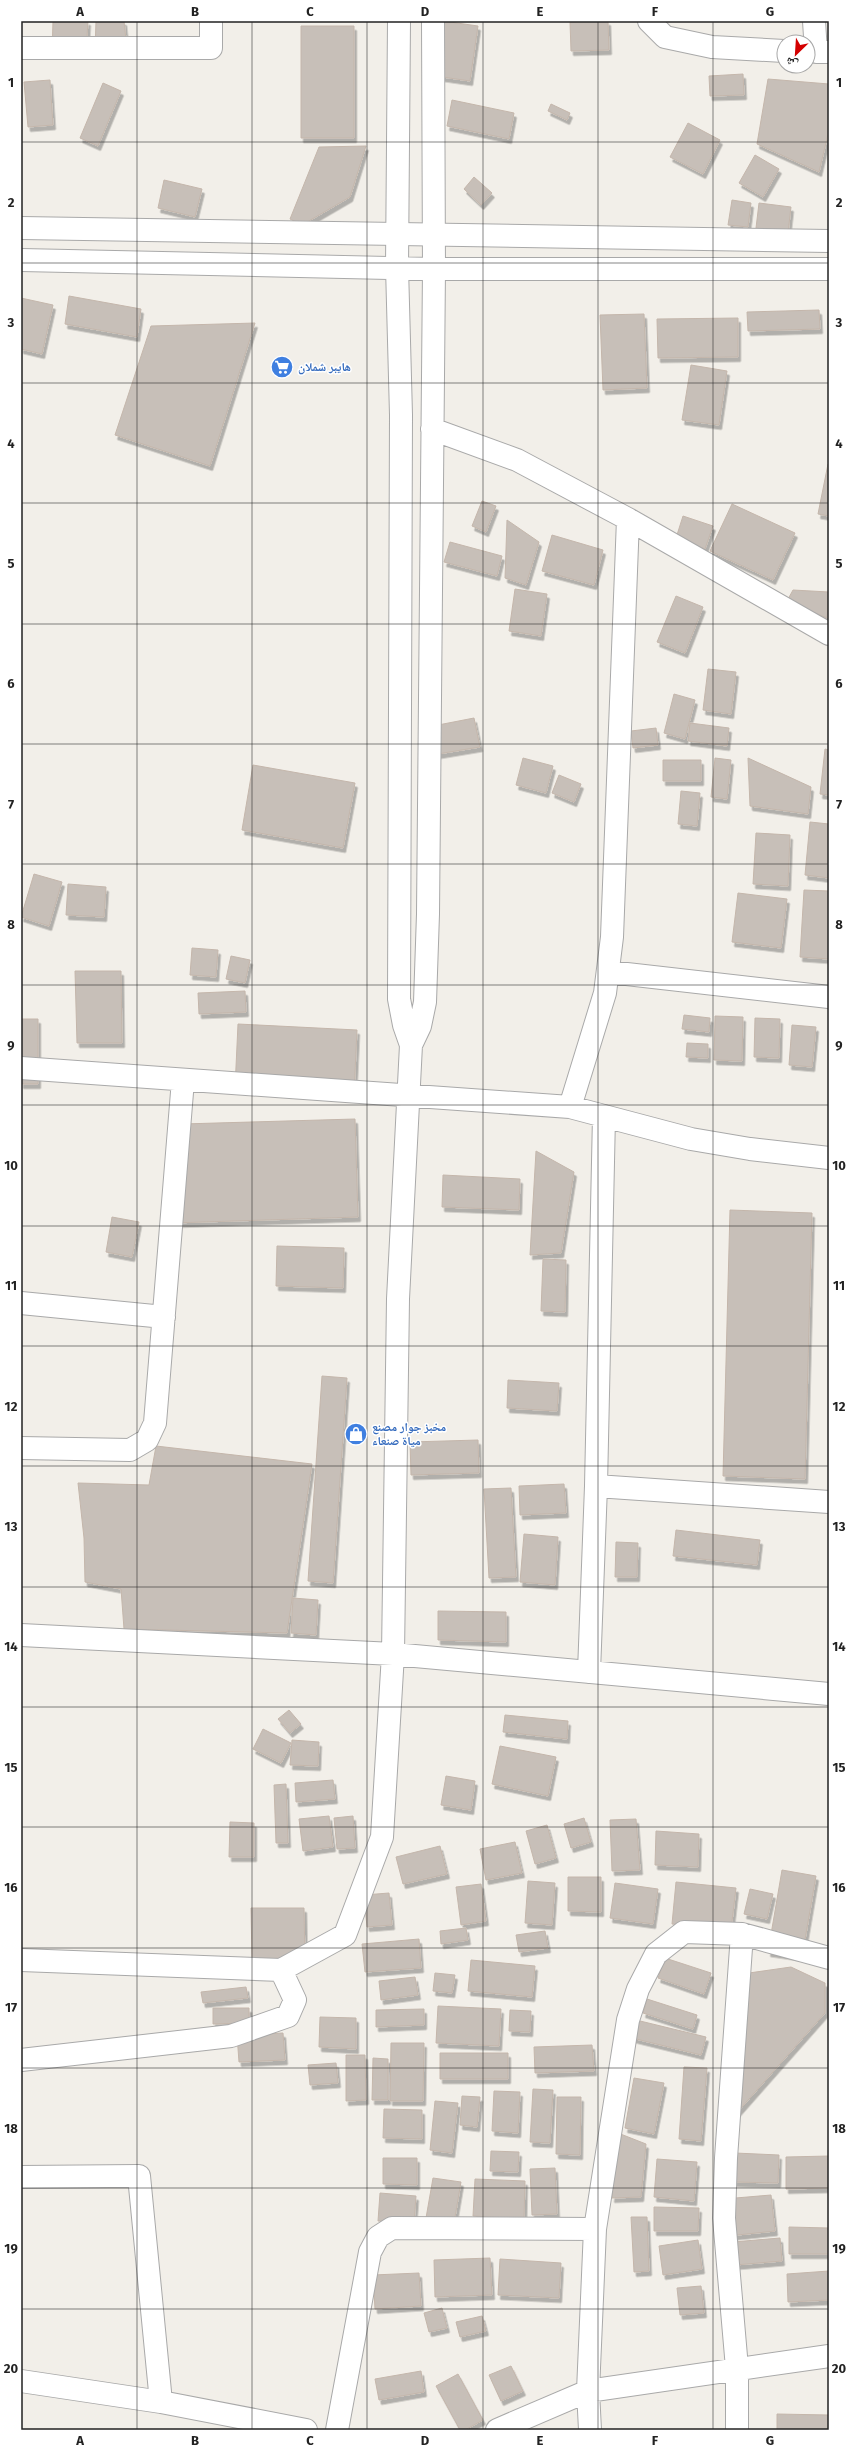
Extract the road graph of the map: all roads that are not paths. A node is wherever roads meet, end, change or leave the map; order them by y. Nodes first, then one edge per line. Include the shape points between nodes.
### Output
1 (211, 21) edge
2 (399, 21) edge
3 (433, 21) edge
4 (649, 21) edge
5 (814, 21) edge
6 (21, 48) edge
7 (776, 51) edge
8 (818, 52) edge
9 (21, 228) edge
10 (397, 233) junction
11 (434, 233) junction
12 (829, 241) edge
13 (21, 260) edge
14 (397, 267) junction
15 (829, 269) edge
16 (434, 270) junction
17 (432, 429) junction
18 (628, 519) junction
19 (829, 634) edge
20 (609, 972) junction
21 (829, 997) edge
22 (411, 1045) junction
23 (21, 1068) edge
24 (183, 1080) junction
25 (408, 1097) junction
26 (570, 1107) junction
27 (604, 1116) junction
28 (829, 1158) edge
29 (21, 1303) edge
30 (164, 1317) junction
31 (21, 1448) edge
32 (596, 1486) junction
33 (829, 1502) edge
34 (21, 1635) edge
35 (393, 1654) junction
36 (589, 1672) junction
37 (829, 1694) edge
38 (742, 1934) junction
39 (829, 1958) edge
40 (21, 1960) edge
41 (281, 1970) junction
42 (21, 2060) edge
43 (21, 2177) edge
44 (595, 2229) junction
45 (829, 2356) edge
46 (737, 2368) junction
47 (21, 2381) edge
48 (588, 2391) junction
49 (161, 2402) junction
50 (306, 2430) edge
51 (337, 2430) edge
52 (497, 2430) edge
53 (590, 2430) edge
54 (737, 2430) edge

1 - 6 street via 211,48
2 - 10 street
3 - 11 street
4 - 7 street via 665,37 712,47
5 - 8 street
9 - 10 street
10 - 11 street
10 - 14 street
11 - 12 street
11 - 16 street
13 - 14 street
14 - 16 street
14 - 22 street via 400,415 399,999
15 - 16 street
16 - 17 street
17 - 18 street via 518,460
17 - 22 street via 425,1002 423,1017
18 - 19 street
18 - 20 street
20 - 21 street
20 - 26 street
22 - 25 street
23 - 24 street
24 - 25 street
24 - 30 street
25 - 26 street
25 - 35 street via 398,1299
26 - 27 street
27 - 28 street via 691,1139
27 - 32 street
29 - 30 street
30 - 31 street via 155,1423 147,1440 130,1450
32 - 33 street
32 - 36 street
34 - 35 street
35 - 36 street
35 - 41 street via 382,1837 345,1935
36 - 37 street
38 - 39 street
38 - 44 street via 684,1932 656,1954 638,1989 628,2020
38 - 46 street via 724,2218
40 - 41 street
41 - 42 street via 295,2000 288,2016 231,2036
43 - 49 street via 139,2176
44 - 48 street
44 - 51 street via 392,2228 378,2237 370,2252
45 - 46 street
46 - 48 street
46 - 54 street
47 - 49 street
48 - 52 street
48 - 53 street
49 - 50 street

